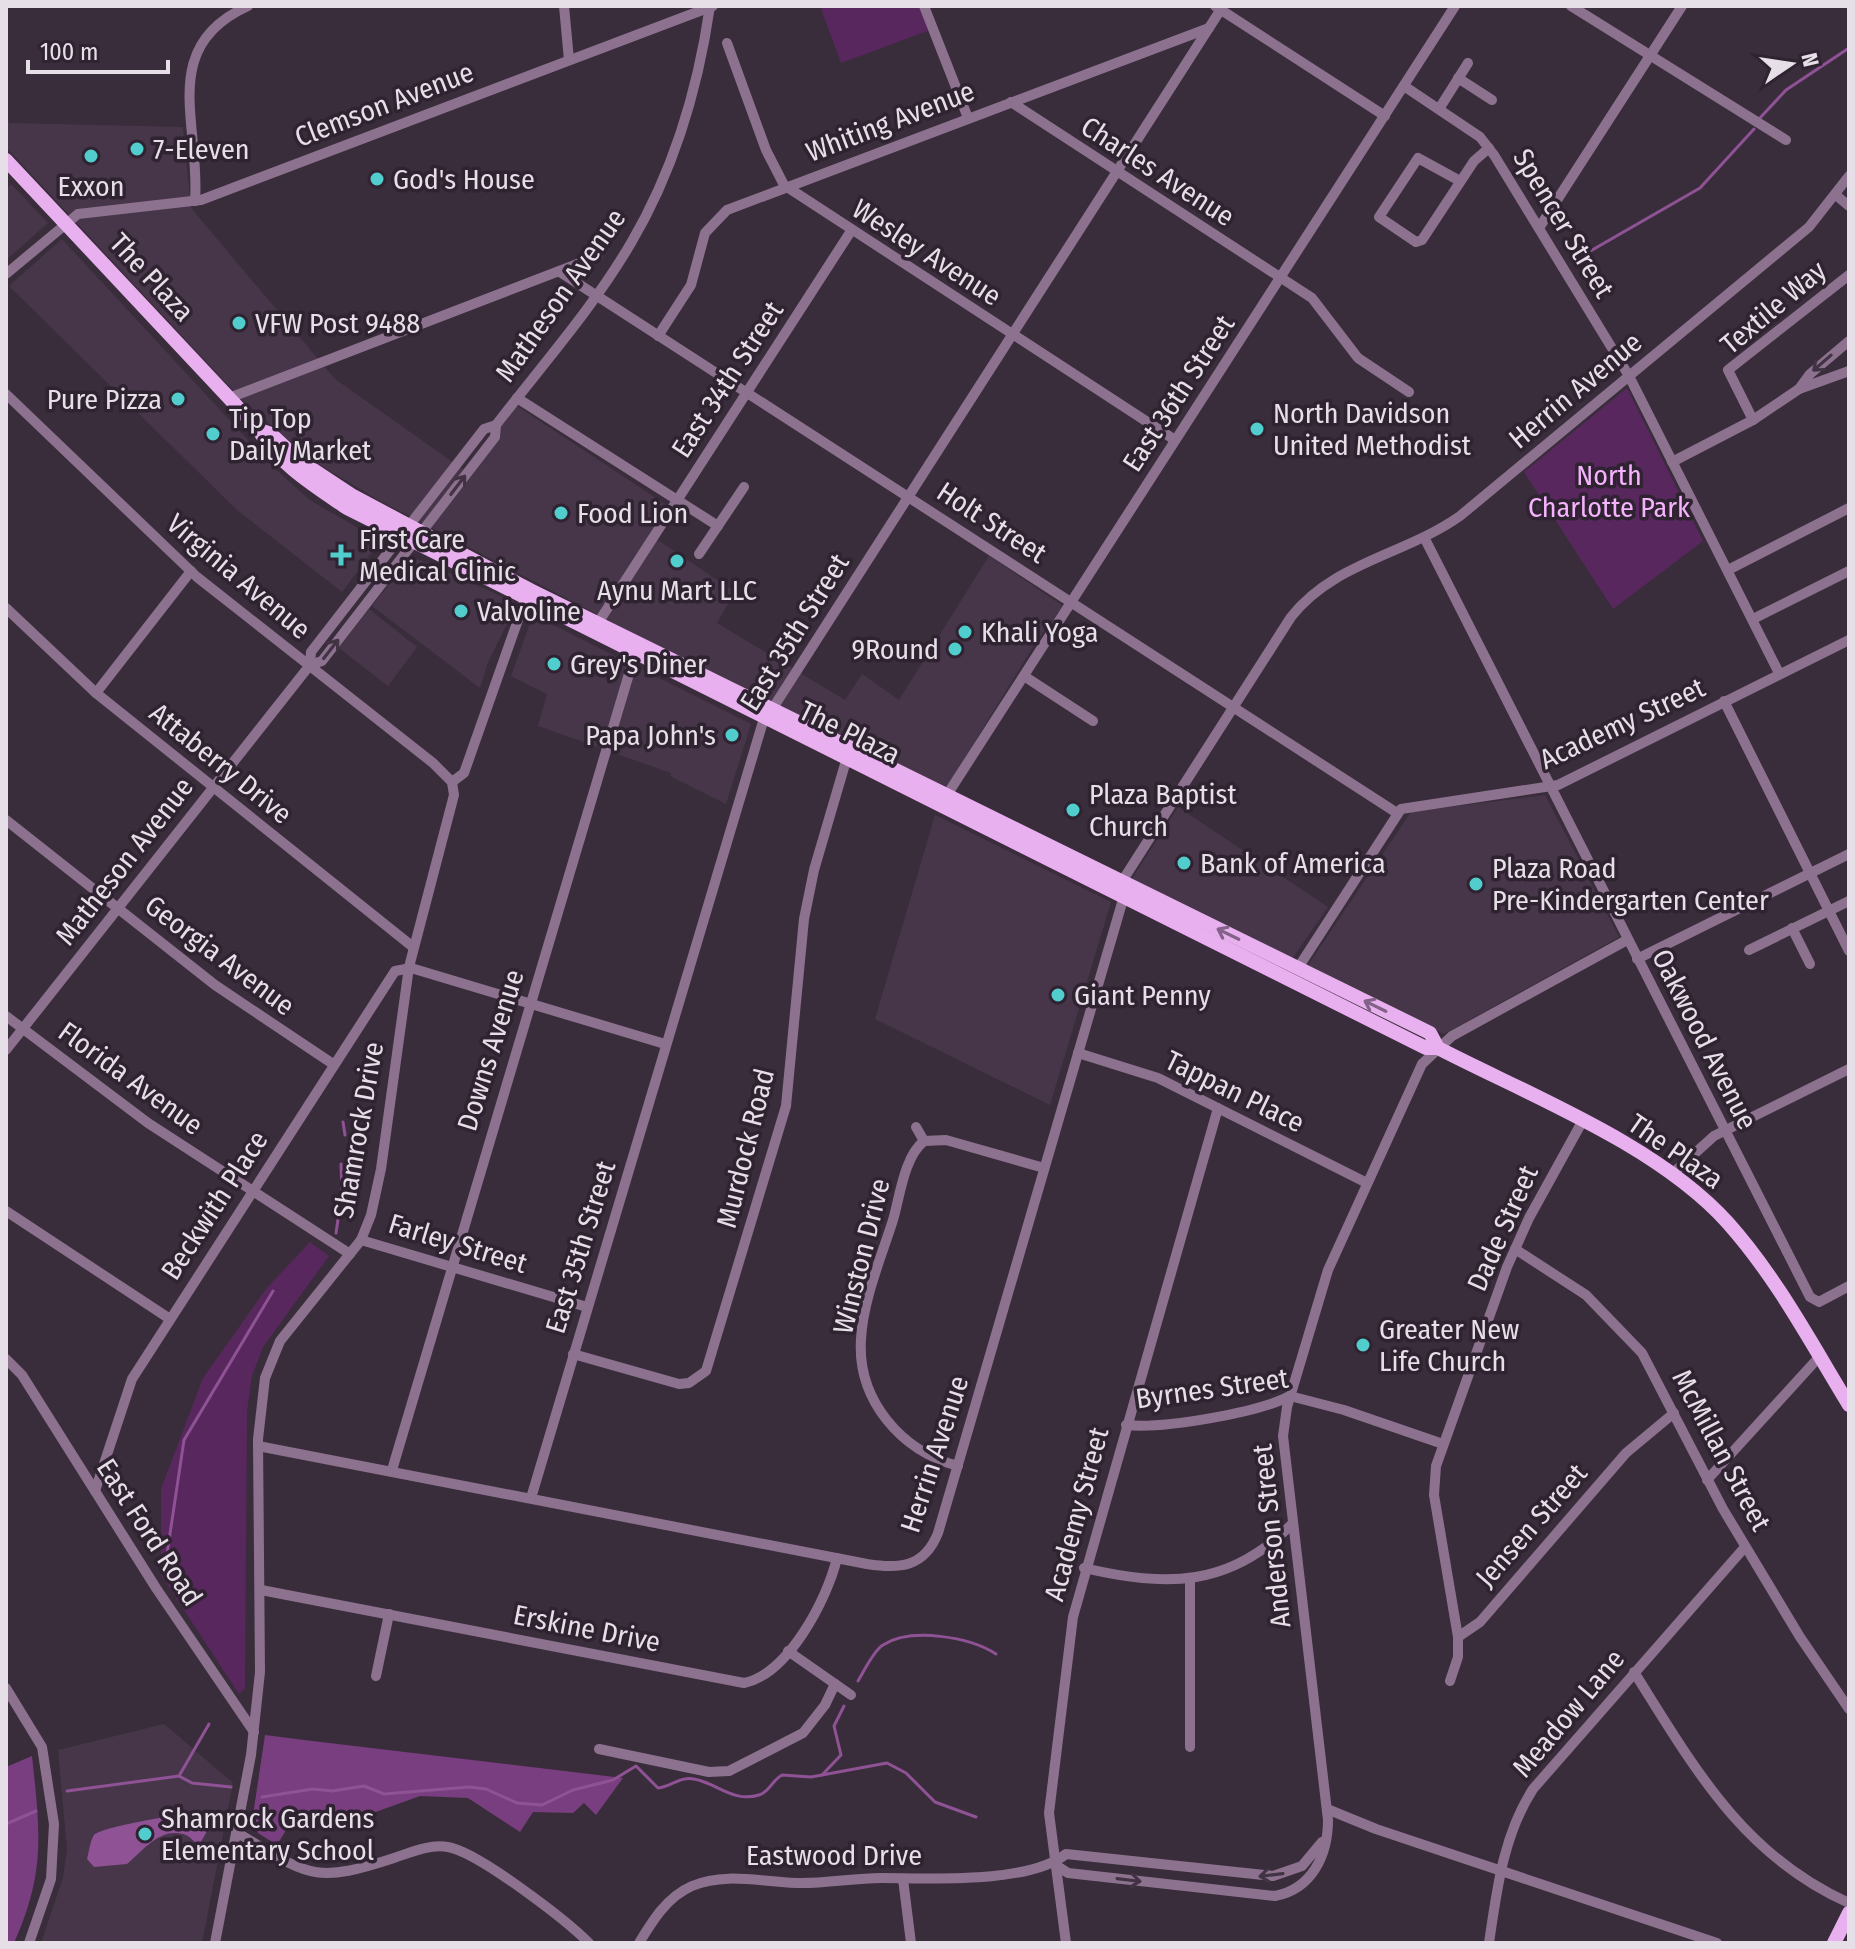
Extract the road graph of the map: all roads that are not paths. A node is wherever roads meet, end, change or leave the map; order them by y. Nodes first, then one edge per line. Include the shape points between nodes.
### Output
1 (248, 6) edge
2 (564, 6) edge
3 (711, 6) edge
4 (924, 6) edge
5 (1455, 6) edge
6 (1571, 6) edge
7 (1682, 6) edge
8 (1219, 7) edge
9 (1209, 28) junction
10 (727, 43) dead end
11 (1649, 57) junction
12 (569, 60) junction
13 (1468, 63) dead end
14 (1458, 78) junction
15 (1404, 86) junction
16 (1492, 100) dead end
17 (1011, 102) junction
18 (1439, 109) junction
19 (1385, 116) junction
20 (968, 118) junction
21 (1786, 140) dead end
22 (1489, 148) junction
23 (6, 160) edge
24 (1117, 173) junction
25 (1849, 176) edge
26 (1460, 181) junction
27 (786, 186) junction
28 (1837, 196) junction
29 (195, 201) junction
30 (1849, 206) edge
31 (66, 222) junction
32 (1539, 228) junction
33 (851, 231) junction
34 (598, 256) dead end
35 (560, 272) junction
36 (6, 274) edge
37 (1849, 275) edge
38 (1280, 279) junction
39 (596, 295) junction
40 (1012, 335) junction
41 (658, 336) junction
42 (1849, 341) edge
43 (1849, 371) edge
44 (1629, 376) junction
45 (1799, 389) junction
46 (1409, 392) dead end
47 (747, 393) junction
48 (6, 394) edge
49 (229, 398) junction
50 (517, 398) junction
51 (1753, 420) junction
52 (1175, 440) junction
53 (1672, 462) junction
54 (744, 487) dead end
55 (908, 497) junction
56 (678, 500) junction
57 (1849, 508) edge
58 (718, 526) junction
59 (411, 535) junction
60 (1425, 539) junction
61 (699, 554) dead end
62 (1728, 570) junction
63 (191, 571) junction
64 (1849, 571) edge
65 (525, 600) junction
66 (1072, 602) junction
67 (6, 608) edge
68 (1753, 619) junction
69 (595, 629) junction
70 (1849, 640) edge
71 (636, 650) junction
72 (310, 665) junction
73 (1779, 673) junction
74 (1024, 676) junction
75 (96, 693) junction
76 (1724, 701) junction
77 (1235, 708) junction
78 (769, 715) junction
79 (1093, 721) dead end
80 (848, 753) junction
81 (452, 782) junction
82 (213, 787) junction
83 (1550, 787) junction
84 (944, 800) junction
85 (1397, 813) junction
86 (6, 820) edge
87 (1849, 854) edge
88 (1811, 873) junction
89 (1122, 889) junction
90 (1849, 901) edge
91 (118, 908) junction
92 (1829, 910) junction
93 (1792, 928) junction
94 (1627, 940) junction
95 (413, 947) junction
96 (1749, 950) dead end
97 (1849, 951) edge
98 (1637, 959) junction
99 (1810, 964) dead end
100 (409, 967) junction
101 (1298, 968) junction
102 (529, 1004) junction
103 (6, 1016) edge
104 (23, 1029) junction
105 (665, 1044) junction
106 (1438, 1048) junction
107 (6, 1050) edge
108 (1078, 1053) junction
109 (333, 1064) junction
110 (1849, 1069) edge
111 (1218, 1108) junction
112 (1582, 1122) junction
113 (916, 1127) dead end
114 (1726, 1131) junction
115 (924, 1141) junction
116 (1044, 1168) junction
117 (1673, 1173) junction
118 (1367, 1183) junction
119 (252, 1191) junction
120 (6, 1211) edge
121 (361, 1240) junction
122 (1515, 1249) junction
123 (350, 1254) junction
124 (451, 1266) junction
125 (1849, 1286) edge
126 (587, 1307) junction
127 (170, 1319) junction
128 (573, 1354) junction
129 (1820, 1356) junction
130 (6, 1359) edge
131 (1290, 1396) junction
132 (1849, 1405) edge
133 (1674, 1413) junction
134 (1126, 1425) junction
135 (1443, 1444) junction
136 (258, 1446) junction
137 (958, 1466) junction
138 (392, 1470) junction
139 (1707, 1480) junction
140 (95, 1491) junction
141 (531, 1498) junction
142 (1293, 1523) junction
143 (1745, 1547) junction
144 (837, 1558) junction
145 (1084, 1568) junction
146 (1190, 1580) junction
147 (261, 1590) junction
148 (389, 1614) junction
149 (1458, 1637) junction
150 (788, 1651) junction
151 (1634, 1672) junction
152 (376, 1676) dead end
153 (1450, 1681) dead end
154 (835, 1684) junction
155 (6, 1688) edge
156 (851, 1695) dead end
157 (1849, 1709) edge
158 (254, 1732) junction
159 (1190, 1747) dead end
160 (599, 1749) dead end
161 (1327, 1809) junction
162 (1328, 1829) junction
163 (236, 1832) junction
164 (1054, 1864) junction
165 (1500, 1871) junction
166 (903, 1879) junction
167 (1849, 1903) edge
168 (1849, 1913) edge
169 (29, 1943) edge
170 (215, 1943) edge
171 (589, 1943) edge
172 (639, 1943) edge
173 (911, 1943) edge
174 (1066, 1943) edge
175 (1489, 1943) edge
176 (1717, 1943) edge
177 (1834, 1943) edge

1 - 29 street via 208,33 192,65
2 - 12 street
3 - 12 street, Clemson Avenue
3 - 39 street, Matheson Avenue via 697,79 669,164 647,215
4 - 20 street
5 - 15 street, East 36th Street
6 - 11 street
7 - 11 street
8 - 9 street, East 35th Street
8 - 19 street
9 - 17 street, Whiting Avenue
9 - 24 street, East 35th Street
10 - 27 street, Wesley Avenue via 766,150
11 - 21 street
11 - 32 street
12 - 29 street, Clemson Avenue
13 - 14 street
14 - 16 street
14 - 18 street
15 - 18 street, Spencer Street
15 - 19 street, East 36th Street
17 - 20 street, Whiting Avenue
17 - 24 street, Charles Avenue
18 - 22 street, Spencer Street
19 - 38 street, East 36th Street
20 - 27 street, Whiting Avenue
22 - 26 street
22 - 32 street, Spencer Street
23 - 31 main road, The Plaza
24 - 38 street, Charles Avenue
24 - 40 street, East 35th Street
25 - 28 street, Herrin Avenue
26 - 26 street via 1422,240 1416,242 1379,217 1418,158
27 - 33 street, Wesley Avenue
27 - 41 street, Whiting Avenue via 734,206 710,225 691,285
28 - 30 street
28 - 44 street, Herrin Avenue via 1809,227
29 - 31 street, Clemson Avenue via 88,211
31 - 36 street
31 - 49 main road, The Plaza
32 - 44 street, Spencer Street
33 - 40 street, Wesley Avenue
33 - 47 street, East 34th Street
34 - 35 street
35 - 39 street, Holt Street
35 - 49 street
37 - 51 street, Textile Way via 1728,370
38 - 46 street, Charles Avenue via 1312,298 1358,358
38 - 52 street, East 36th Street
39 - 41 street, Holt Street
39 - 50 street, Matheson Avenue
40 - 52 street, Wesley Avenue
40 - 55 street, East 35th Street
41 - 47 street, Holt Street
42 -> 45 street
43 - 45 street
44 - 53 street, Spencer Street
44 - 60 street, Herrin Avenue
45 - 51 street
47 - 55 street, Holt Street
47 - 56 street, East 34th Street
48 - 63 street, Virginia Avenue
49 - 59 main road, The Plaza via 259,430 271,434 328,482
50 - 56 street
50 - 59 street, Matheson Avenue via 496,425 484,429
51 - 53 street
52 - 66 street, East 36th Street
53 - 62 street, Spencer Street
54 - 58 street
55 - 66 street, Holt Street
55 - 78 street, East 35th Street
56 - 58 street
56 - 69 street, East 34th Street
57 - 62 street
58 - 61 street
59 - 65 main road, The Plaza
59 - 69 main road, The Plaza
59 - 72 street, Matheson Avenue via 322,661
60 - 77 street, Herrin Avenue via 1317,588 1291,617
60 - 83 street, Oakwood Avenue
62 - 68 street, Spencer Street
63 - 72 street, Virginia Avenue
63 - 75 street
64 - 68 street
65 - 69 main road, The Plaza
65 - 81 street, Shamrock Drive via 464,773
66 - 74 street, East 36th Street
66 - 77 street, Holt Street
67 - 75 street, Attaberry Drive
68 - 73 street, Spencer Street
69 - 71 main road, The Plaza
70 - 73 street, Academy Street
71 - 78 main road, The Plaza
71 - 102 street, Downs Avenue
72 - 81 street, Virginia Avenue
72 - 82 street, Matheson Avenue
73 - 76 street, Academy Street
74 - 79 street
74 - 84 street, East 36th Street
75 - 82 street, Attaberry Drive
76 - 83 street, Academy Street
76 - 88 street
77 - 85 street, Holt Street
77 - 89 street, Herrin Avenue
78 - 80 main road, The Plaza
78 - 105 street, East 35th Street
80 - 84 main road, The Plaza
80 - 128 street, Murdock Road via 804,919 786,1106 706,1371 679,1384
81 - 95 street, Shamrock Drive via 454,795
82 - 91 street, Matheson Avenue
82 - 95 street, Attaberry Drive
83 - 85 street, Academy Street via 1410,805
83 - 94 street, Oakwood Avenue
84 - 89 main road, The Plaza
85 - 101 street
86 - 91 street, Georgia Avenue
87 - 88 street
88 - 92 street
88 - 98 street
101 -> 89 main road, The Plaza
89 - 106 main road, The Plaza via 1426,1048
89 - 108 street, Herrin Avenue
90 - 92 street
91 - 104 street, Matheson Avenue
91 - 109 street, Georgia Avenue via 244,1006
92 - 93 street
92 - 97 street
93 - 96 street
93 - 99 street
94 - 98 street, Oakwood Avenue
94 - 106 street, Anderson Street
95 - 100 street, Shamrock Drive
98 - 114 street, Oakwood Avenue
100 - 102 street
100 - 109 street, Beckwith Place via 391,975
100 - 121 street, Shamrock Drive via 381,1169
106 -> 101 main road, The Plaza via 1430,1033
102 - 105 street
102 - 124 street, Downs Avenue
103 - 104 street, Florida Avenue
104 - 107 street, Matheson Avenue
104 - 119 street, Florida Avenue via 148,1123
105 - 126 street, East 35th Street
106 - 112 main road, The Plaza
106 - 118 street, Anderson Street via 1422,1064
108 - 111 street, Tappan Place via 1158,1078
108 - 116 street, Herrin Avenue
109 - 119 street, Beckwith Place
110 - 114 street
111 - 118 street, Tappan Place
111 - 134 street, Academy Street
112 - 117 main road, The Plaza
112 - 122 street, Dade Street
113 - 115 street
114 - 117 street
114 - 125 street, Oakwood Avenue via 1815,1302
115 - 116 street via 946,1140
115 - 137 street, Winston Drive via 915,1150 901,1191 864,1321 861,1355 873,1399 890,1426 922,1452
116 - 137 street, Herrin Avenue
117 - 129 main road, The Plaza via 1761,1261
118 - 131 street, Anderson Street via 1328,1270
119 - 123 street, Florida Avenue
119 - 127 street, Beckwith Place
120 - 127 street
121 - 123 street, Shamrock Drive
121 - 124 street, Farley Street
122 - 133 street, McMillan Street via 1573,1285 1612,1318 1651,1367
122 - 135 street, Dade Street
123 - 136 street, Shamrock Drive via 291,1324 275,1352 265,1378
124 - 126 street, Farley Street
124 - 138 street, Downs Avenue
126 - 128 street, East 35th Street
127 - 140 street, Beckwith Place via 127,1392
128 - 141 street, East 35th Street
129 - 132 main road, The Plaza
129 - 139 street
130 - 140 street, East Ford Road via 22,1375
131 - 134 street, Byrnes Street via 1271,1406
131 - 135 street, Byrnes Street
131 - 142 street, Anderson Street via 1283,1436
133 - 139 street, McMillan Street
133 - 149 street, Jensen Street via 1626,1453 1472,1630
134 - 145 street, Academy Street
135 - 149 street, Dade Street via 1434,1495
136 - 138 street, Herrin Avenue
136 - 147 street, Shamrock Drive
137 - 144 street, Herrin Avenue via 934,1543 920,1560 895,1568
138 - 141 street, Herrin Avenue
139 - 143 street, McMillan Street
140 - 158 street, East Ford Road
141 - 144 street, Herrin Avenue
142 - 146 street via 1244,1562
142 - 161 street, Anderson Street
143 - 151 street, Meadow Lane
143 - 157 street, McMillan Street
144 - 150 street, Erskine Drive via 829,1587
145 - 146 street via 1149,1581
145 - 164 street, Academy Street via 1070,1631 1051,1794
146 - 159 street
147 - 148 street, Erskine Drive
147 - 158 street, Shamrock Drive
148 - 150 street, Erskine Drive via 734,1682 763,1677
148 - 152 street
149 - 153 street
150 - 154 street
151 - 165 street, Meadow Lane via 1533,1789 1512,1830
151 - 167 street via 1734,1821 1795,1874
154 - 156 street
154 - 160 street via 803,1733 729,1771 709,1772
155 - 169 street via 42,1747 54,1824 51,1879
158 - 163 street, Shamrock Drive
161 - 162 street, Eastwood Drive
161 - 165 street
162 -> 164 street, Eastwood Drive via 1311,1859 1273,1876 1066,1854
164 -> 162 street, Eastwood Drive via 1068,1873 1275,1896 1295,1889 1316,1868
163 - 170 street, Shamrock Drive
163 - 171 street via 299,1868 324,1875 350,1873 421,1848 452,1848 549,1908
164 - 166 street, Eastwood Drive via 971,1878
164 - 174 street, Academy Street
165 - 175 street, Meadow Lane
165 - 176 street
166 - 172 street, Eastwood Drive via 805,1883 731,1878 698,1884 664,1906
166 - 173 street
168 - 177 main road

